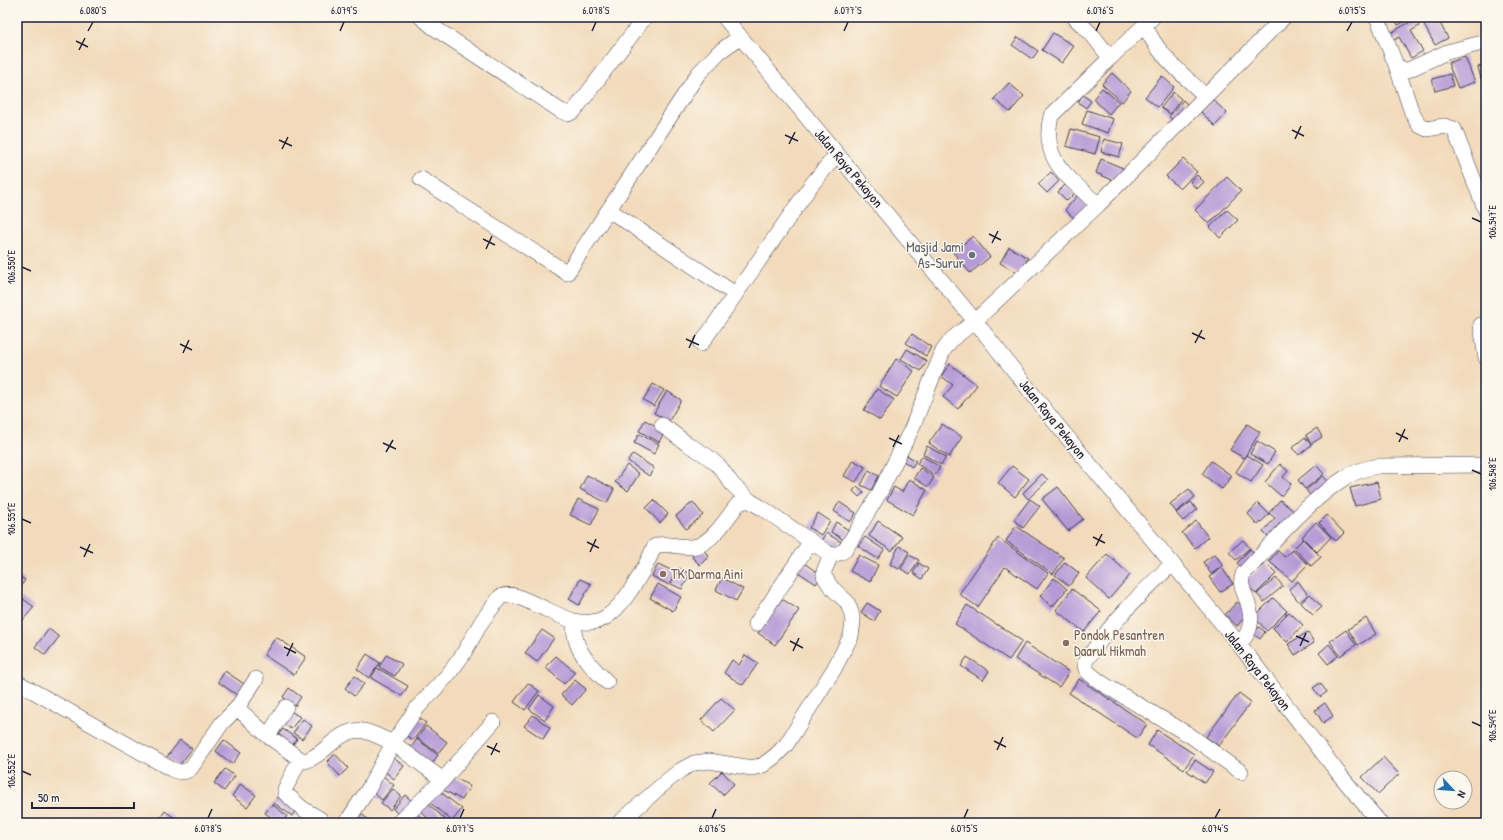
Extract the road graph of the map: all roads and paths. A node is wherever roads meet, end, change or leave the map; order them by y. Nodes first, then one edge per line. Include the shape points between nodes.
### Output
1 (420, 17) edge
2 (645, 17) edge
3 (724, 17) edge
4 (1074, 17) edge
5 (1284, 17) edge
6 (1377, 17) edge
7 (1149, 21) edge
8 (436, 22) edge
9 (740, 37) junction
10 (1486, 42) edge
11 (1110, 58) junction
12 (1396, 66) junction
13 (1205, 96) junction
14 (837, 154) junction
15 (421, 179) dead end
16 (1098, 205) junction
17 (609, 210) junction
18 (1486, 211) edge
19 (735, 294) junction
20 (972, 323) junction
21 (1481, 325) dead end
22 (701, 344) dead end
23 (1486, 358) edge
24 (662, 425) dead end
25 (1486, 465) edge
26 (750, 501) junction
27 (811, 541) junction
28 (831, 555) junction
29 (1172, 564) junction
30 (574, 621) junction
31 (756, 624) dead end
32 (1239, 644) junction
33 (256, 679) dead end
34 (17, 682) edge
35 (607, 682) dead end
36 (286, 707) dead end
37 (238, 708) junction
38 (493, 722) dead end
39 (268, 736) junction
40 (393, 743) junction
41 (300, 760) junction
42 (1241, 772) dead end
43 (443, 780) junction
44 (320, 820) dead end
45 (346, 823) edge
46 (398, 823) edge
47 (619, 823) edge
48 (1380, 823) edge

1 - 8 street
2 - 8 street via 574,111 568,114
3 - 9 street, Jalan Raya Pekayon
4 - 11 street
5 - 13 street
6 - 12 street
7 - 11 street
7 - 13 street via 1150,36 1161,54
9 - 14 street, Jalan Raya Pekayon
9 - 17 street via 719,52 698,74
10 - 12 street via 1447,52 1408,70
11 - 16 street via 1051,116 1048,128 1048,138 1059,168
12 - 18 street via 1412,113 1419,125 1427,130 1444,126 1454,129
13 - 16 street
14 - 19 street via 812,184
14 - 20 street, Jalan Raya Pekayon
15 - 17 street via 567,273
16 - 20 street
17 - 19 street
19 - 22 street
20 - 28 street via 952,339 943,351 912,428 880,492 845,550
20 - 29 street, Jalan Raya Pekayon
21 - 23 street
24 - 26 street via 720,467 732,484
25 - 32 street via 1378,466 1365,468 1347,476 1316,500 1243,574 1240,586 1249,608 1251,624 1246,637
26 - 27 street
26 - 30 street via 738,504 704,543 684,548 656,545 625,597 607,617 586,622
27 - 28 street
27 - 31 street
28 - 47 street via 824,576 831,587 847,602 852,612 854,622 851,636 834,669 786,745 763,765 752,768 709,762 694,763 668,780
29 - 32 street, Jalan Raya Pekayon
29 - 42 street via 1134,601 1100,640 1086,661 1086,667 1103,684 1191,736
30 - 35 street via 580,650
30 - 40 street via 516,596 500,597 482,621 462,656 417,708
32 - 48 street, Jalan Raya Pekayon
33 - 37 street
34 - 37 street via 171,769 181,772 191,768 222,723
36 - 39 street
37 - 39 street
38 - 43 street
39 - 41 street
40 - 41 street via 366,732 347,732 310,760
40 - 43 street
40 - 45 street via 369,788
41 - 44 street via 285,793
43 - 46 street

